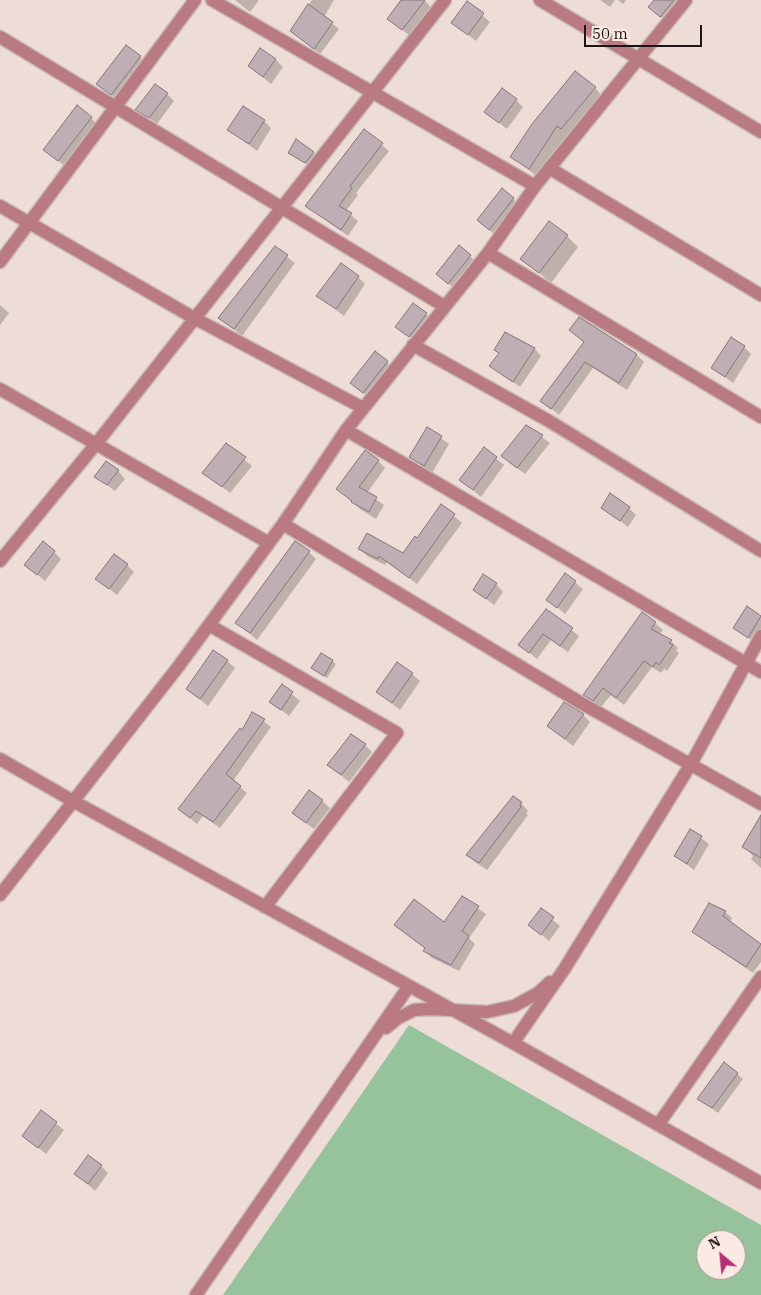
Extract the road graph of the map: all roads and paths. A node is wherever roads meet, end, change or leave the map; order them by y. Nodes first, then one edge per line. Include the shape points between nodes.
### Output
1 (195, 0) edge
2 (212, 0) edge
3 (444, 0) edge
4 (540, 0) edge
5 (686, 0) edge
6 (0, 37) edge
7 (640, 60) junction
8 (372, 92) junction
9 (115, 107) junction
10 (761, 132) edge
11 (549, 168) junction
12 (535, 186) junction
13 (0, 206) edge
14 (281, 207) junction
15 (28, 223) junction
16 (488, 253) junction
17 (0, 262) edge
18 (761, 295) edge
19 (444, 306) junction
20 (194, 318) junction
21 (413, 345) junction
22 (0, 389) edge
23 (364, 408) junction
24 (761, 417) edge
25 (346, 430) junction
26 (96, 444) junction
27 (283, 524) junction
28 (269, 543) junction
29 (761, 551) edge
30 (0, 561) edge
31 (209, 625) junction
32 (761, 636) edge
33 (746, 663) junction
34 (761, 672) edge
35 (0, 759) edge
36 (691, 764) junction
37 (73, 801) junction
38 (761, 804) edge
39 (0, 895) edge
40 (265, 907) junction
41 (565, 968) junction
42 (761, 977) edge
43 (409, 986) junction
44 (453, 1009) junction
45 (374, 1037) junction
46 (513, 1043) junction
47 (658, 1125) junction
48 (761, 1183) edge
49 (196, 1295) edge

1 - 9 street
2 - 8 street
3 - 8 street
4 - 7 street
5 - 7 street
6 - 9 street
7 - 10 street
7 - 11 street
8 - 12 street
8 - 14 street
9 - 14 street
9 - 15 street
11 - 12 street
11 - 18 street
12 - 16 street
13 - 15 street
14 - 19 street
14 - 20 street
15 - 17 street
15 - 20 street
16 - 19 street
16 - 24 street
19 - 21 street
20 - 23 street
20 - 26 street
21 - 23 street
21 - 29 street via 549,421
22 - 26 street
23 - 25 street
25 - 27 street
25 - 33 street
26 - 28 street
26 - 30 street
27 - 28 street
27 - 36 street via 581,703
28 - 31 street
31 - 37 street
31 - 40 street via 397,733
32 - 33 street
33 - 34 street
33 - 36 street
35 - 37 street
36 - 38 street
36 - 41 street
37 - 39 street
37 - 40 street
40 - 43 street
41 - 44 street via 538,993 514,1006 487,1012
41 - 46 street
42 - 47 street
43 - 44 street
43 - 45 street
44 - 45 street via 414,1010
44 - 46 street
45 - 49 street
46 - 47 street
47 - 48 street

